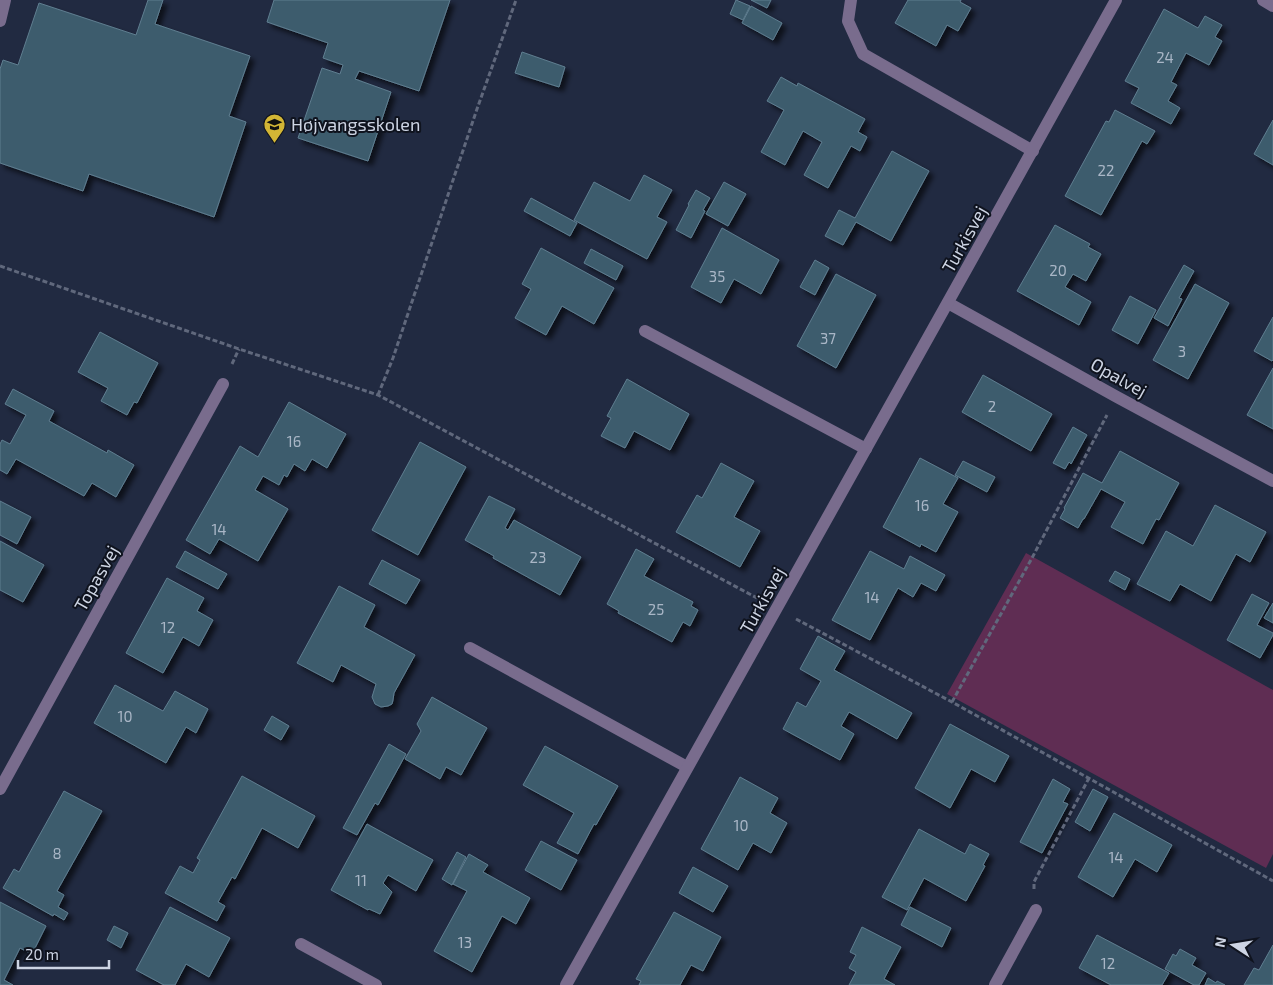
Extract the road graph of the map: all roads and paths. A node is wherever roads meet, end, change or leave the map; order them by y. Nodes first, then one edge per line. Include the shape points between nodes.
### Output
1 (5, 0) edge
2 (516, 0) edge
3 (851, 0) edge
4 (1116, 0) edge
5 (1263, 0) edge
6 (1273, 6) edge
7 (0, 21) edge
8 (1033, 151) junction
9 (0, 266) edge
10 (948, 303) junction
11 (646, 331) dead end
12 (223, 384) dead end
13 (378, 395) junction
14 (1117, 397) junction
15 (866, 449) junction
16 (1273, 481) edge
17 (777, 609) junction
18 (470, 648) dead end
19 (952, 702) junction
20 (687, 767) junction
21 (1089, 778) junction
22 (0, 789) edge
23 (1273, 881) edge
24 (1036, 910) joint
25 (301, 944) dead end
26 (376, 985) edge
27 (566, 985) edge
28 (995, 985) edge

1 - 7 street
2 - 13 path
3 - 8 street via 848,21 863,54
4 - 8 street, Turkisvej
5 - 6 street
8 - 10 street, Turkisvej
9 - 13 path
10 - 14 street, Opalvej
10 - 15 street, Turkisvej
11 - 15 street
12 - 22 street, Topasvej
13 - 17 path
14 - 16 street, Opalvej
14 - 19 path
15 - 17 street, Turkisvej
17 - 19 path
17 - 20 street, Turkisvej
18 - 20 street
19 - 21 path
20 - 27 street, Turkisvej
21 - 23 path
21 - 24 path via 1034,882
24 - 28 street
25 - 26 street

